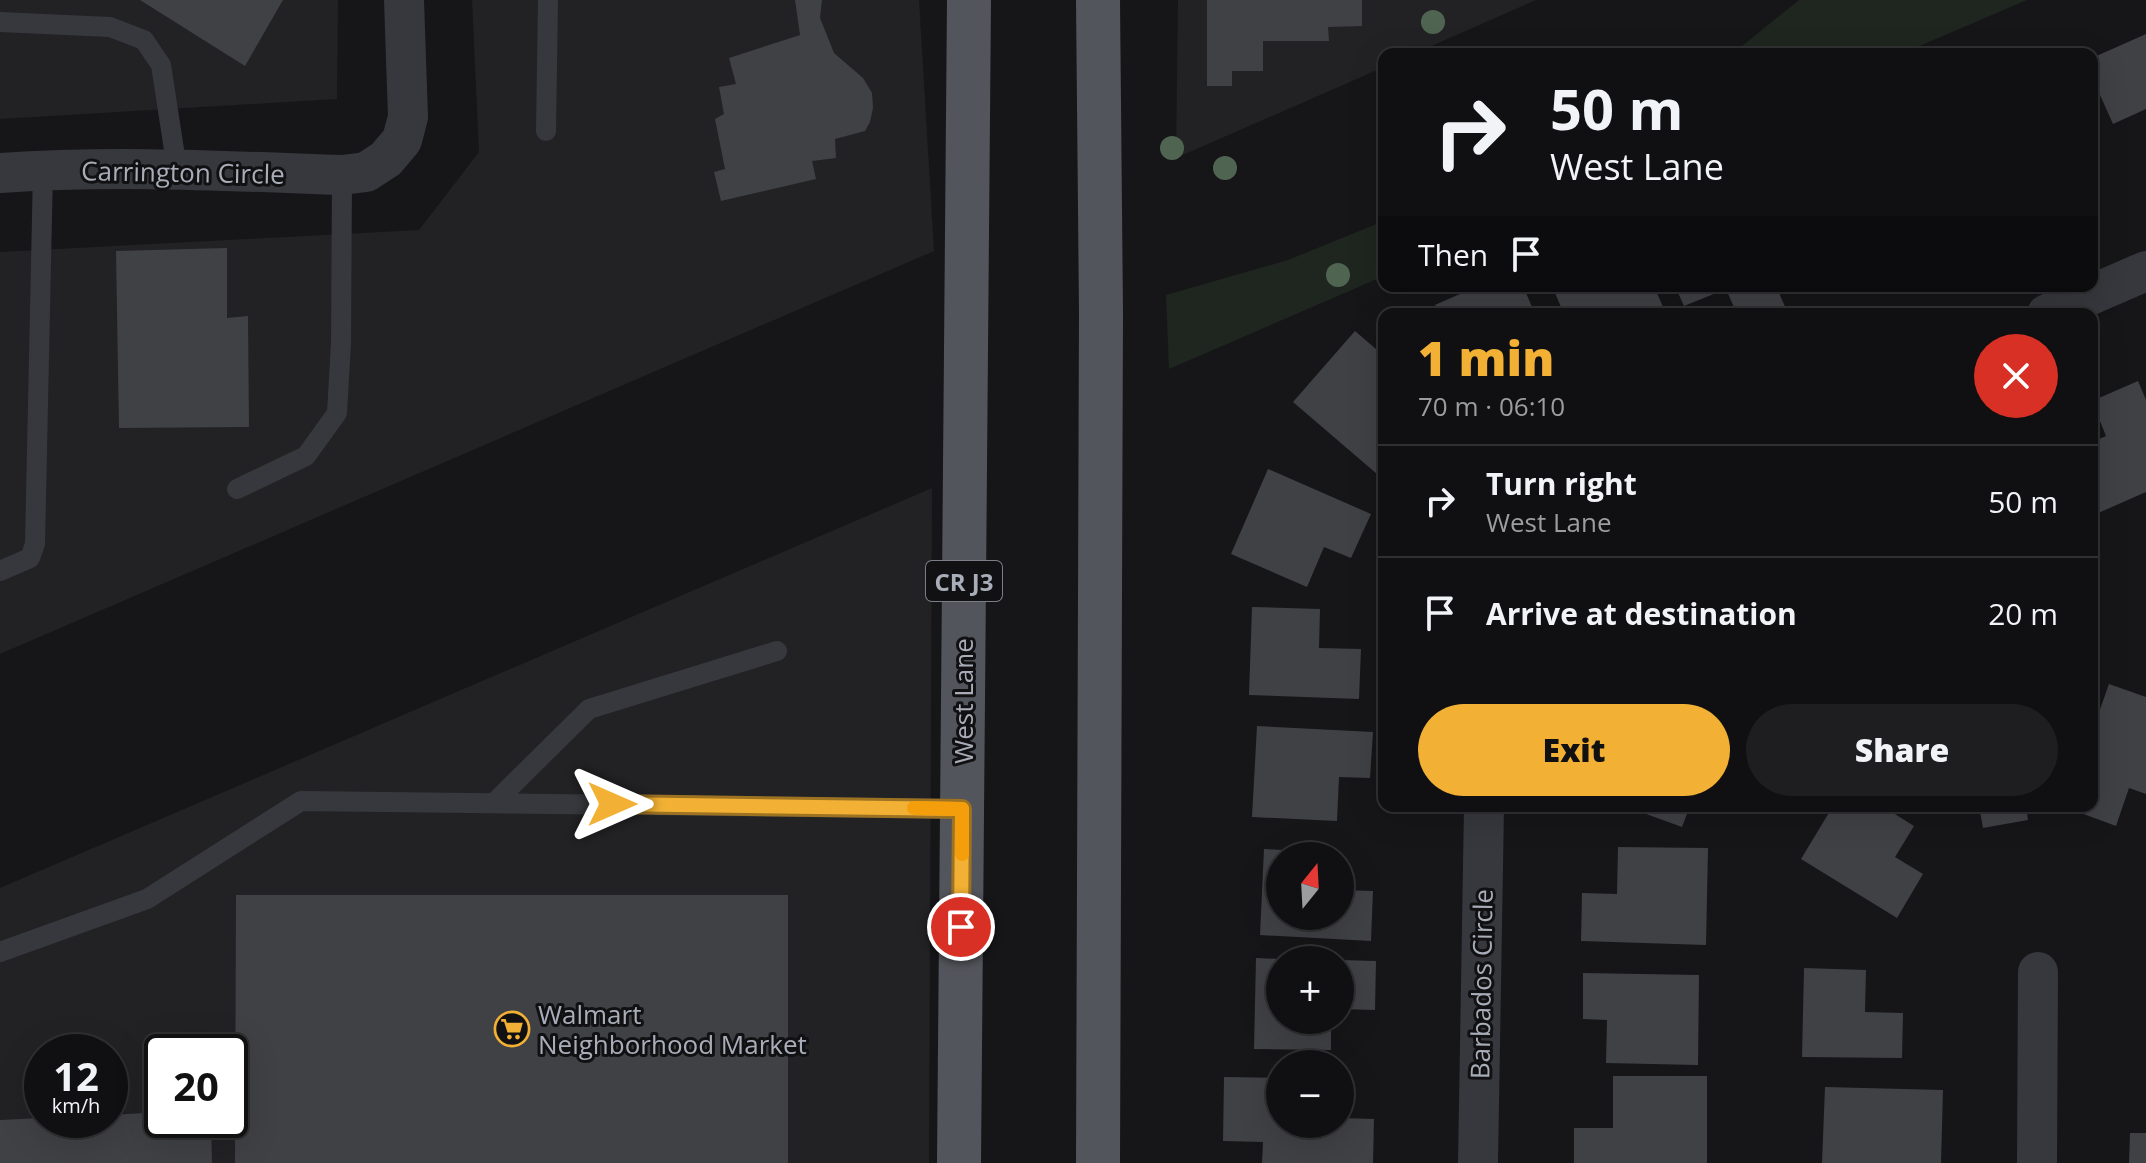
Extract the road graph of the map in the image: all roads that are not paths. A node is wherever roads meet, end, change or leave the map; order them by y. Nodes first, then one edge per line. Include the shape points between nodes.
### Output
1 (404, 0) edge
2 (548, 0) edge
3 (969, 0) edge
4 (1098, 0) edge
5 (0, 22) edge
6 (546, 131) dead end
7 (177, 169) junction
8 (43, 170) junction
9 (0, 173) edge
10 (354, 174) junction
11 (2146, 271) edge
12 (2098, 292) edge
13 (2098, 292) edge
14 (2061, 308) edge
15 (237, 489) dead end
16 (0, 571) edge
17 (777, 651) dead end
18 (494, 803) junction
19 (962, 809) junction
20 (1484, 812) edge
21 (0, 952) edge
22 (2038, 972) dead end
23 (959, 1163) edge
24 (1098, 1163) edge
25 (1478, 1163) edge
26 (2037, 1163) edge

1 - 10 street via 408,117 402,140 386,159
2 - 6 lane
3 - 19 main road, West Lane / CR J3
4 - 24 main road
5 - 7 lane via 110,27 144,40 161,65
7 - 8 street, Carrington Circle
7 - 10 street, Carrington Circle
8 - 9 street, Carrington Circle
8 - 16 lane via 35,544 30,558
10 - 15 lane via 337,413 306,456
11 - 13 street
12 - 14 street
17 - 18 lane via 589,709
18 - 19 lane
18 - 21 lane via 301,801 147,899
19 - 23 main road, West Lane / CR J3
20 - 25 street, Barbados Circle
22 - 26 street

